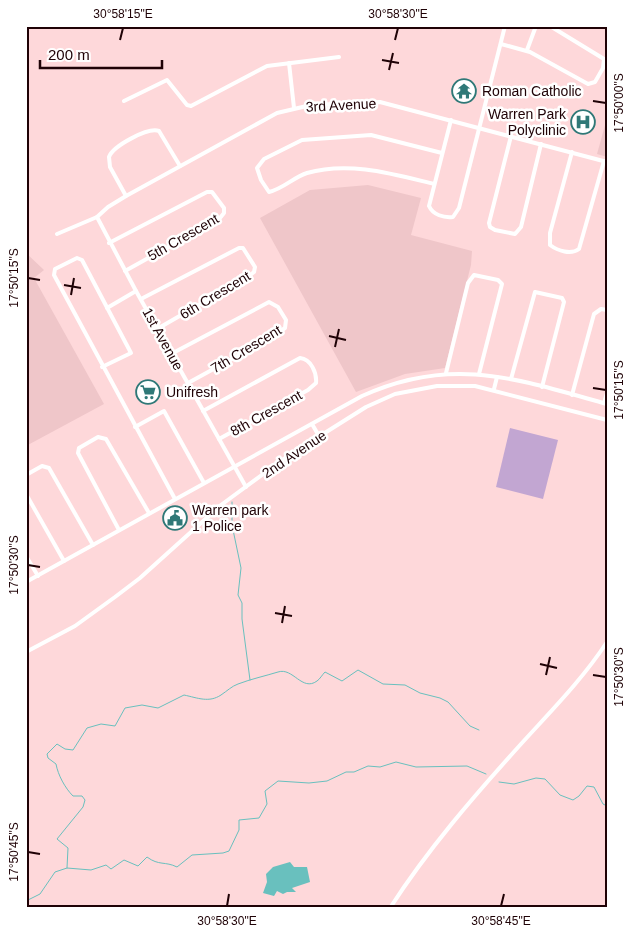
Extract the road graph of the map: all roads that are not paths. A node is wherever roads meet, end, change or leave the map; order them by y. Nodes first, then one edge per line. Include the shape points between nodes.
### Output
1 (505, 26) edge
2 (536, 26) edge
3 (550, 26) edge
4 (501, 44) junction
5 (527, 50) junction
6 (339, 58) dead end
7 (289, 63) junction
8 (124, 101) dead end
9 (294, 108) junction
10 (451, 120) junction
11 (479, 127) junction
12 (511, 136) junction
13 (541, 144) junction
14 (572, 152) junction
15 (442, 153) junction
16 (605, 161) edge
17 (180, 166) junction
18 (434, 184) junction
19 (126, 196) junction
20 (98, 217) junction
21 (57, 234) dead end
22 (109, 243) junction
23 (125, 271) junction
24 (136, 292) junction
25 (141, 300) junction
26 (107, 308) junction
27 (607, 310) edge
28 (156, 329) junction
29 (171, 354) junction
30 (102, 367) junction
31 (446, 372) junction
32 (479, 374) junction
33 (497, 377) junction
34 (511, 379) junction
35 (188, 384) junction
36 (542, 387) junction
37 (494, 389) junction
38 (607, 393) edge
39 (572, 396) junction
40 (605, 403) edge
41 (203, 411) junction
42 (607, 420) edge
43 (312, 424) junction
44 (135, 427) junction
45 (319, 436) junction
46 (219, 439) junction
47 (234, 467) junction
48 (26, 475) edge
49 (204, 483) junction
50 (246, 487) junction
51 (26, 494) edge
52 (175, 499) junction
53 (148, 513) junction
54 (119, 530) junction
55 (93, 545) junction
56 (26, 556) edge
57 (64, 561) junction
58 (38, 576) junction
59 (26, 582) edge
60 (607, 642) edge
61 (26, 652) edge
62 (390, 908) edge

1 - 4 street
2 - 5 street
3 - 5 street via 604,59 595,82 588,84
4 - 5 street
4 - 11 street
6 - 7 street
7 - 8 street via 258,69 188,107 167,80
7 - 9 street
9 - 10 street, 3rd Avenue via 376,102
9 - 17 street, 3rd Avenue via 264,120
10 - 11 street, 3rd Avenue
10 - 15 street
11 - 12 street, 3rd Avenue
11 - 18 street via 459,208 453,217 435,214 431,210 429,201
12 - 13 street, 3rd Avenue
12 - 13 street via 489,223 495,230 515,234 521,227
13 - 14 street, 3rd Avenue
14 - 16 street, 3rd Avenue
14 - 16 street via 550,233 550,245 557,249 570,252 579,249
15 - 18 street
15 - 18 street via 371,135 302,140 264,159 257,168 260,180 270,192 305,174 352,169 379,171
17 - 19 street, 3rd Avenue
17 - 19 street via 159,131 145,132 112,151 108,157
19 - 20 street, 3rd Avenue
20 - 21 street, 3rd Avenue
20 - 22 street, 1st Avenue
22 - 23 street, 1st Avenue
22 - 23 street, 5th Crescent via 207,192 212,192 224,208 220,218
23 - 24 street, 1st Avenue
24 - 25 street, 1st Avenue
24 - 26 street
25 - 28 street, 1st Avenue
25 - 28 street, 6th Crescent via 240,248 255,267 249,276
26 - 30 street via 131,353
26 - 30 street via 82,260 77,258 55,269 54,275
27 - 39 street via 601,309 594,314
28 - 29 street, 1st Avenue
29 - 35 street, 1st Avenue
29 - 35 street, 7th Crescent via 269,302 278,306 286,320 285,328 272,337
30 - 44 street
31 - 32 street
31 - 32 street via 468,283 474,274 502,284
31 - 43 street via 414,377 379,388
32 - 33 street
33 - 34 street
33 - 37 street
34 - 36 street
34 - 36 street via 535,292 562,298 564,302
35 - 41 street, 1st Avenue
36 - 39 street
37 - 42 street, 2nd Avenue
37 - 45 street, 2nd Avenue via 437,386 395,394 366,407
38 - 40 street
39 - 40 street
41 - 46 street, 1st Avenue
41 - 46 street, 8th Crescent via 300,358 308,362 317,376 316,383 308,390
43 - 45 street
43 - 47 street
44 - 49 street via 164,411
44 - 52 street
45 - 50 street, 2nd Avenue
46 - 47 street, 1st Avenue
47 - 49 street
47 - 50 street, 1st Avenue
48 - 55 street via 43,466 49,468
49 - 52 street
50 - 61 street, 2nd Avenue via 115,597 75,626
51 - 57 street
52 - 53 street
53 - 54 street
53 - 54 street via 106,439 98,437 82,444 78,453
54 - 55 street
55 - 57 street
56 - 58 street
57 - 58 street
58 - 59 street
60 - 62 street via 572,688 453,821

